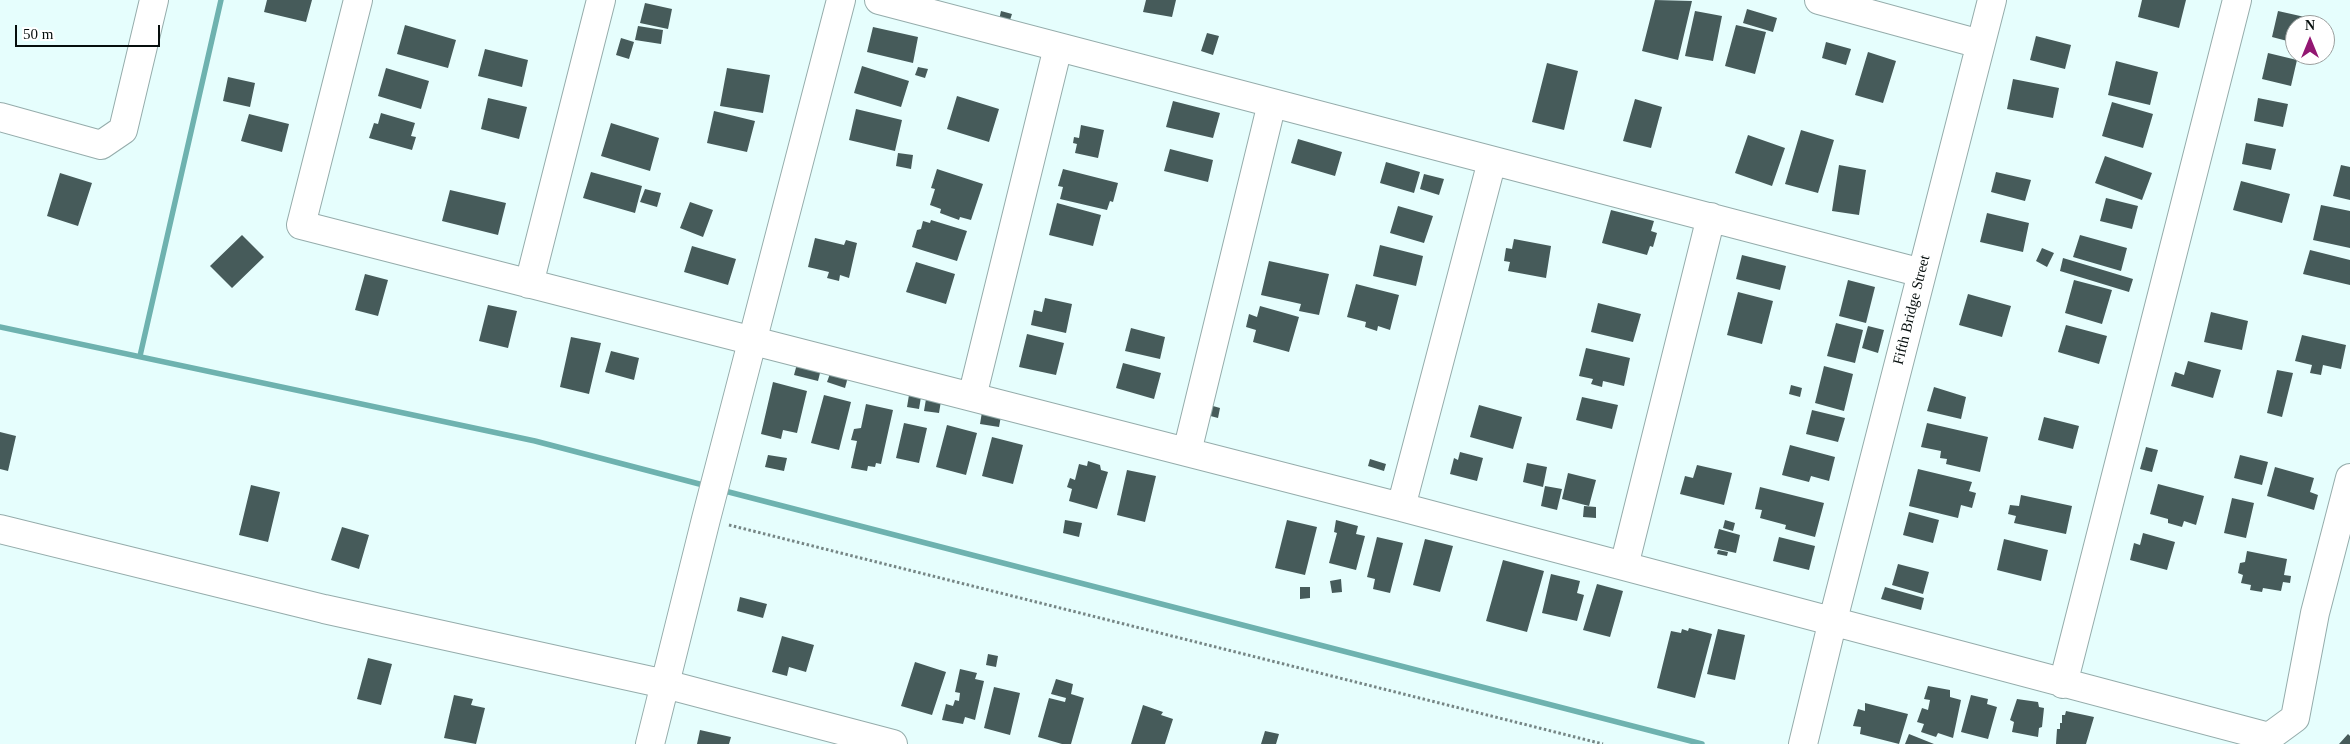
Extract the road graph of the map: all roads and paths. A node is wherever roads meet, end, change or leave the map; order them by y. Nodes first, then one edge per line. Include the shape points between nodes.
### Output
1 (154, 0) edge
2 (358, 0) edge
3 (602, 0) edge
4 (841, 0) edge
5 (878, 0) edge
6 (1819, 0) edge
7 (1992, 0) edge
8 (2237, 0) edge
9 (1980, 44) junction
10 (1058, 47) junction
11 (1272, 103) junction
12 (0, 117) edge
13 (1492, 160) junction
14 (1711, 217) junction
15 (1922, 273) junction
16 (529, 284) junction
17 (752, 341) junction
18 (972, 397) junction
19 (1187, 452) junction
20 (2350, 478) edge
21 (1401, 507) junction
22 (706, 519) junction
23 (0, 529) edge
24 (1624, 566) junction
25 (1833, 620) junction
26 (665, 684) junction
27 (2063, 684) junction
28 (650, 744) edge
29 (893, 744) edge
30 (1604, 744) edge
31 (1803, 744) edge

1 - 12 street via 123,130 101,145
2 - 16 street via 301,225
3 - 16 street
4 - 17 street
5 - 10 street
6 - 9 street
7 - 9 street, Fifth Bridge Street
8 - 27 street
9 - 15 street, Fifth Bridge Street
10 - 11 street
10 - 18 street
11 - 13 street
11 - 19 street
13 - 14 street
13 - 21 street
14 - 15 street
14 - 24 street
15 - 25 street, Fifth Bridge Street
16 - 17 street
17 - 18 street
17 - 22 street
18 - 19 street
19 - 21 street
20 - 27 street via 2315,613 2295,718 2282,728 2269,737
21 - 24 street
22 - 26 street
22 - 30 path
23 - 26 street via 324,609
24 - 25 street
25 - 27 street
25 - 31 street, Fifth Bridge Street
26 - 28 street
26 - 29 street

